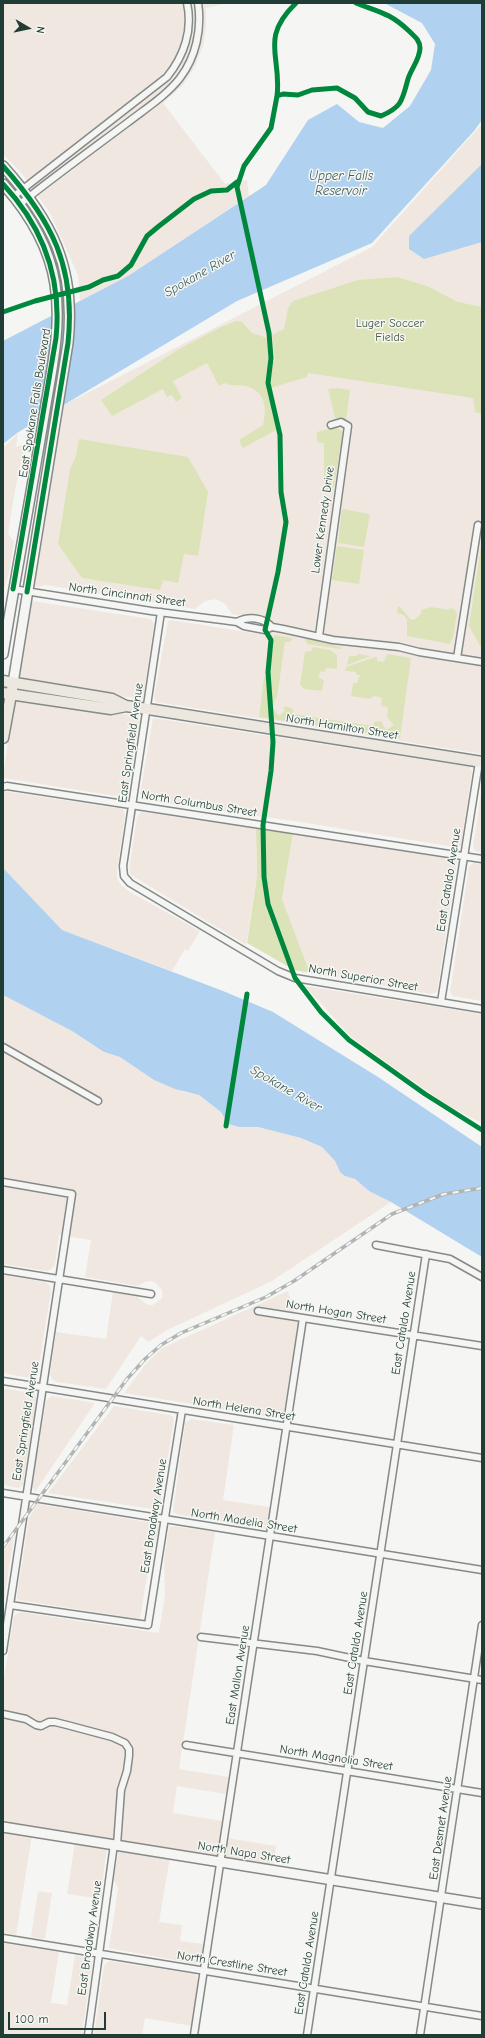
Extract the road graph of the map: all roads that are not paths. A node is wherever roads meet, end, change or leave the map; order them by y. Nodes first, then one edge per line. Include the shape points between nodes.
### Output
1 (187, 3) edge
2 (198, 3) edge
3 (145, 96) junction
4 (152, 104) junction
5 (86, 140) junction
6 (95, 147) junction
7 (3, 166) edge
8 (3, 184) edge
9 (23, 189) junction
10 (14, 196) junction
11 (30, 197) junction
12 (20, 204) junction
13 (331, 425) dead end
14 (478, 525) dead end
15 (13, 589) junction
16 (27, 592) junction
17 (161, 612) junction
18 (318, 636) junction
19 (3, 654) edge
20 (457, 658) junction
21 (482, 662) edge
22 (8, 682) edge
23 (7, 693) edge
24 (126, 706) junction
25 (148, 709) junction
26 (3, 738) edge
27 (480, 762) edge
28 (4, 785) edge
29 (133, 805) junction
30 (464, 856) junction
31 (482, 859) edge
32 (124, 876) joint
33 (441, 1002) junction
34 (482, 1009) edge
35 (3, 1047) edge
36 (98, 1101) dead end
37 (3, 1182) edge
38 (376, 1245) dead end
39 (426, 1254) junction
40 (3, 1270) edge
41 (482, 1277) edge
42 (59, 1279) junction
43 (151, 1294) dead end
44 (258, 1311) dead end
45 (303, 1318) junction
46 (413, 1335) junction
47 (482, 1346) edge
48 (3, 1381) edge
49 (43, 1388) junction
50 (182, 1410) junction
51 (287, 1427) junction
52 (397, 1444) junction
53 (482, 1458) edge
54 (3, 1493) edge
55 (26, 1496) junction
56 (165, 1519) junction
57 (271, 1535) junction
58 (380, 1553) junction
59 (482, 1570) edge
60 (10, 1605) junction
61 (482, 1625) edge
62 (201, 1637) dead end
63 (254, 1643) junction
64 (3, 1651) edge
65 (364, 1661) junction
66 (474, 1679) junction
67 (482, 1680) edge
68 (3, 1714) edge
69 (186, 1745) dead end
70 (237, 1753) junction
71 (347, 1770) junction
72 (458, 1789) junction
73 (482, 1793) edge
74 (3, 1827) edge
75 (115, 1845) junction
76 (221, 1862) junction
77 (331, 1879) junction
78 (442, 1897) junction
79 (482, 1904) edge
80 (3, 1938) edge
81 (100, 1954) junction
82 (204, 1971) junction
83 (314, 1988) junction
84 (424, 2006) junction
85 (482, 2016) edge
86 (88, 2035) edge
87 (194, 2035) edge
88 (307, 2035) edge
89 (420, 2035) edge

1 - 3 street via 189,29 181,56 167,77
2 - 4 street via 198,37 189,62 170,88
3 - 4 street
3 - 5 street
4 - 6 street
5 - 6 street
5 - 9 street
6 - 11 street
7 - 9 main road, East Spokane Falls Boulevard
8 - 10 main road, East Spokane Falls Boulevard
9 - 10 street
9 - 11 main road, East Spokane Falls Boulevard
10 - 12 main road, East Spokane Falls Boulevard
11 - 12 street
11 - 16 main road, East Spokane Falls Boulevard via 52,236 66,279 69,331
12 - 15 main road, East Spokane Falls Boulevard via 42,241 55,284 58,323
13 - 18 street, Lower Kennedy Drive via 342,422 348,426
14 - 20 street
15 - 16 street, North Cincinnati Street
15 - 19 main road, East Spokane Falls Boulevard
16 - 17 street, North Cincinnati Street
16 - 22 main road, East Spokane Falls Boulevard
17 - 18 street, North Cincinnati Street
17 - 25 street, East Springfield Avenue
18 - 20 street, North Cincinnati Street
20 - 21 street, North Cincinnati Street
22 - 23 main road
22 - 24 main road, North Hamilton Street via 112,699
23 - 24 main road, North Hamilton Street via 111,709
23 - 26 main road
24 - 25 main road, North Hamilton Street
25 - 27 main road, North Hamilton Street
25 - 29 street, East Springfield Avenue
27 - 30 street, East Cataldo Avenue
28 - 29 street, North Columbus Street
29 - 30 street, North Columbus Street
29 - 32 street, East Springfield Avenue via 123,866
30 - 31 street, North Columbus Street
30 - 33 street, East Cataldo Avenue
32 - 33 street, North Superior Street via 148,894 278,971 295,978
33 - 34 street, North Superior Street
35 - 36 street
37 - 42 street, East Springfield Avenue via 72,1194
38 - 39 street
39 - 41 street via 454,1261
39 - 46 street, East Cataldo Avenue
40 - 42 street
42 - 43 street
42 - 49 street, East Springfield Avenue
44 - 45 street, North Hogan Street
45 - 46 street, North Hogan Street
45 - 51 street, East Mallon Avenue
46 - 47 street, North Hogan Street
46 - 52 street, East Cataldo Avenue
48 - 49 street, North Helena Street
49 - 50 street, North Helena Street
49 - 55 street, East Springfield Avenue
50 - 51 street, North Helena Street
50 - 56 street, East Broadway Avenue
51 - 52 street, North Helena Street
51 - 57 street, East Mallon Avenue
52 - 53 street, North Helena Street
52 - 58 street, East Cataldo Avenue
54 - 55 street, North Madelia Street
55 - 56 street, North Madelia Street
55 - 60 street, East Springfield Avenue
56 - 57 street, North Madelia Street
56 - 60 street, East Broadway Avenue via 148,1624
57 - 58 street, North Madelia Street
57 - 63 street, East Mallon Avenue
58 - 59 street, North Madelia Street
58 - 65 street, East Cataldo Avenue
60 - 64 street, East Springfield Avenue
61 - 66 street, East Desmet Avenue
62 - 63 street
63 - 65 street via 317,1651
63 - 70 street, East Mallon Avenue
65 - 66 street
65 - 71 street, East Cataldo Avenue
66 - 67 street
66 - 72 street, East Desmet Avenue
68 - 75 street, East Broadway Avenue via 41,1726 49,1722 67,1724 125,1743 129,1749 129,1756 121,1790
69 - 70 street, North Magnolia Street
70 - 71 street, North Magnolia Street
70 - 76 street, East Mallon Avenue
71 - 72 street, North Magnolia Street
71 - 77 street, East Cataldo Avenue
72 - 73 street, North Magnolia Street
72 - 78 street, East Desmet Avenue
74 - 75 main road, North Napa Street
75 - 76 main road, North Napa Street
75 - 81 street, East Broadway Avenue
76 - 77 main road, North Napa Street
76 - 82 street, East Mallon Avenue
77 - 78 main road, North Napa Street
77 - 83 street, East Cataldo Avenue
78 - 79 main road, North Napa Street
78 - 84 street, East Desmet Avenue
80 - 81 street, North Crestline Street
81 - 82 street, North Crestline Street
81 - 86 street, East Broadway Avenue
82 - 83 street, North Crestline Street
82 - 87 street, East Mallon Avenue
83 - 84 street, North Crestline Street
83 - 88 street, East Cataldo Avenue
84 - 85 street, North Crestline Street
84 - 89 street, East Desmet Avenue

